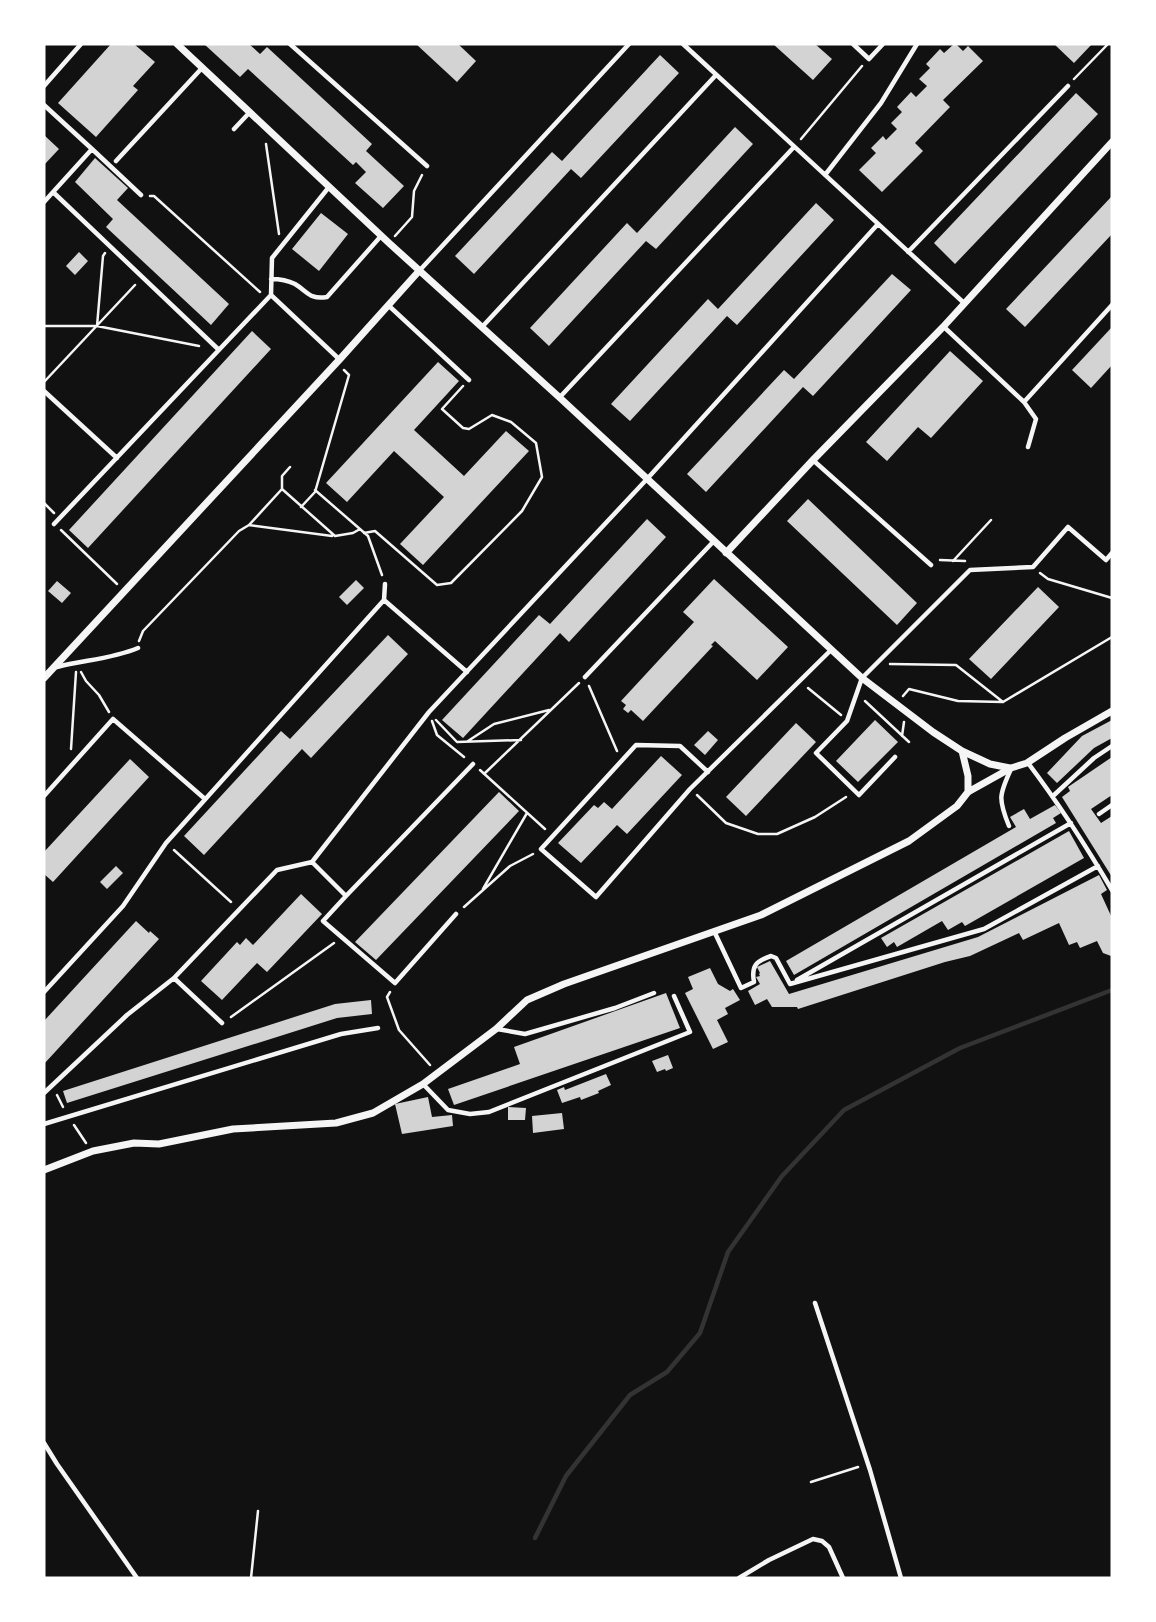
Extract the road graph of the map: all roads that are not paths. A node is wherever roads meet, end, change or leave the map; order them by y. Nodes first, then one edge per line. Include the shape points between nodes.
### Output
1 (81, 44) edge
2 (290, 44) edge
3 (629, 44) edge
4 (683, 44) edge
5 (853, 44) edge
6 (883, 44) edge
7 (917, 44) edge
8 (181, 45) edge
9 (202, 67) junction
10 (716, 75) junction
11 (44, 86) edge
12 (1068, 86) road end
13 (44, 105) edge
14 (250, 112) junction
15 (234, 129) dead end
16 (1112, 142) edge
17 (794, 147) junction
18 (92, 149) junction
19 (116, 160) dead end
20 (427, 166) road end
21 (825, 175) junction
22 (330, 187) junction
23 (53, 192) junction
24 (141, 195) road end
25 (44, 202) edge
26 (878, 224) junction
27 (382, 236) junction
28 (908, 252) junction
29 (419, 271) junction
30 (271, 279) junction
31 (269, 297) junction
32 (964, 303) junction
33 (388, 305) junction
34 (1112, 305) edge
35 (482, 327) junction
36 (943, 327) junction
37 (219, 350) junction
38 (338, 361) junction
39 (469, 380) road end
40 (44, 391) edge
41 (559, 397) junction
42 (1024, 402) junction
43 (1028, 447) dead end
44 (117, 458) junction
45 (813, 460) junction
46 (647, 479) junction
47 (54, 524) road end
48 (713, 542) junction
49 (726, 553) junction
50 (1112, 553) edge
51 (931, 565) dead end
52 (385, 584) road end
53 (384, 600) junction
54 (138, 648) road end
55 (831, 650) junction
56 (53, 668) junction
57 (467, 672) junction
58 (584, 677) road end
59 (44, 678) edge
60 (862, 678) junction
61 (1112, 711) edge
62 (1112, 746) edge
63 (962, 751) junction
64 (895, 757) dead end
65 (1027, 763) junction
66 (473, 764) road end
67 (1011, 768) junction
68 (708, 772) junction
69 (968, 792) junction
70 (44, 796) edge
71 (1053, 796) junction
72 (205, 799) junction
73 (1112, 806) edge
74 (1099, 814) dead end
75 (1071, 823) junction
76 (1009, 826) dead end
77 (312, 862) junction
78 (1098, 866) junction
79 (1112, 890) edge
80 (346, 895) junction
81 (456, 914) road end
82 (714, 931) junction
83 (174, 978) junction
84 (790, 984) junction
85 (44, 992) edge
86 (654, 993) dead end
87 (674, 996) dead end
88 (222, 1023) road end
89 (378, 1028) dead end
90 (496, 1029) junction
91 (423, 1084) junction
92 (44, 1093) edge
93 (44, 1124) edge
94 (44, 1170) edge
95 (816, 1303) dead end
96 (44, 1443) edge
97 (137, 1578) edge
98 (739, 1578) edge
99 (843, 1578) edge
100 (901, 1578) edge

1 - 11 lane
2 - 20 lane
3 - 29 lane
4 - 10 lane
5 - 6 lane via 869,58
7 - 21 lane via 881,103
8 - 9 street
9 - 14 street
9 - 19 lane
10 - 17 lane
10 - 35 lane
12 - 28 lane
13 - 18 lane
14 - 15 lane
14 - 22 street
16 - 32 street
17 - 21 lane
17 - 41 lane
18 - 23 lane
18 - 24 lane
21 - 26 lane
22 - 27 street
22 - 30 lane via 272,258
23 - 25 lane
23 - 37 lane
26 - 28 lane
26 - 46 lane
27 - 29 street
27 - 30 lane via 327,297 310,296 293,283
28 - 32 lane
29 - 33 street
29 - 35 street
30 - 31 lane
31 - 37 lane
31 - 38 lane
32 - 36 street
33 - 38 street
33 - 39 lane
34 - 42 lane
35 - 41 street
36 - 42 lane
36 - 45 street
37 - 44 lane
38 - 56 street
40 - 44 lane
41 - 46 street
42 - 43 lane via 1036,419
44 - 47 lane
45 - 49 street
45 - 51 lane
46 - 48 street
46 - 57 lane
48 - 49 street
48 - 58 lane
49 - 55 street
50 - 60 lane via 1106,560 1068,527 1033,567 970,570
52 - 53 lane
53 - 57 lane
53 - 72 lane
54 - 56 lane
55 - 60 street
55 - 68 lane
56 - 59 street
57 - 77 lane via 429,712
60 - 63 street
60 - 64 lane via 847,721 816,753 859,795
61 - 65 street
62 - 71 lane
63 - 67 street
63 - 69 street
65 - 67 street
65 - 71 lane
66 - 80 lane
67 - 69 street
67 - 76 lane via 1001,791 1001,807
68 - 68 lane via 596,897 541,849 636,745 680,746
69 - 82 street via 957,806 909,841 761,915
70 - 72 lane via 113,719
71 - 75 lane
72 - 85 lane via 166,843 122,906
73 - 74 lane
75 - 78 lane
75 - 84 lane
77 - 80 lane
77 - 83 lane via 277,870
78 - 79 lane
78 - 84 lane via 984,929
80 - 81 lane via 323,921 395,984
82 - 84 lane via 741,988 754,982 756,963 771,956
82 - 90 street via 527,1000
83 - 88 lane
83 - 92 lane
86 - 90 lane via 525,1034
87 - 91 lane via 690,1032 489,1112 448,1110
89 - 93 lane via 341,1034
90 - 91 street
91 - 94 street via 373,1113 336,1123 233,1129 159,1144 134,1143 93,1151
95 - 100 lane
96 - 97 lane
98 - 99 lane via 813,1539 829,1547

